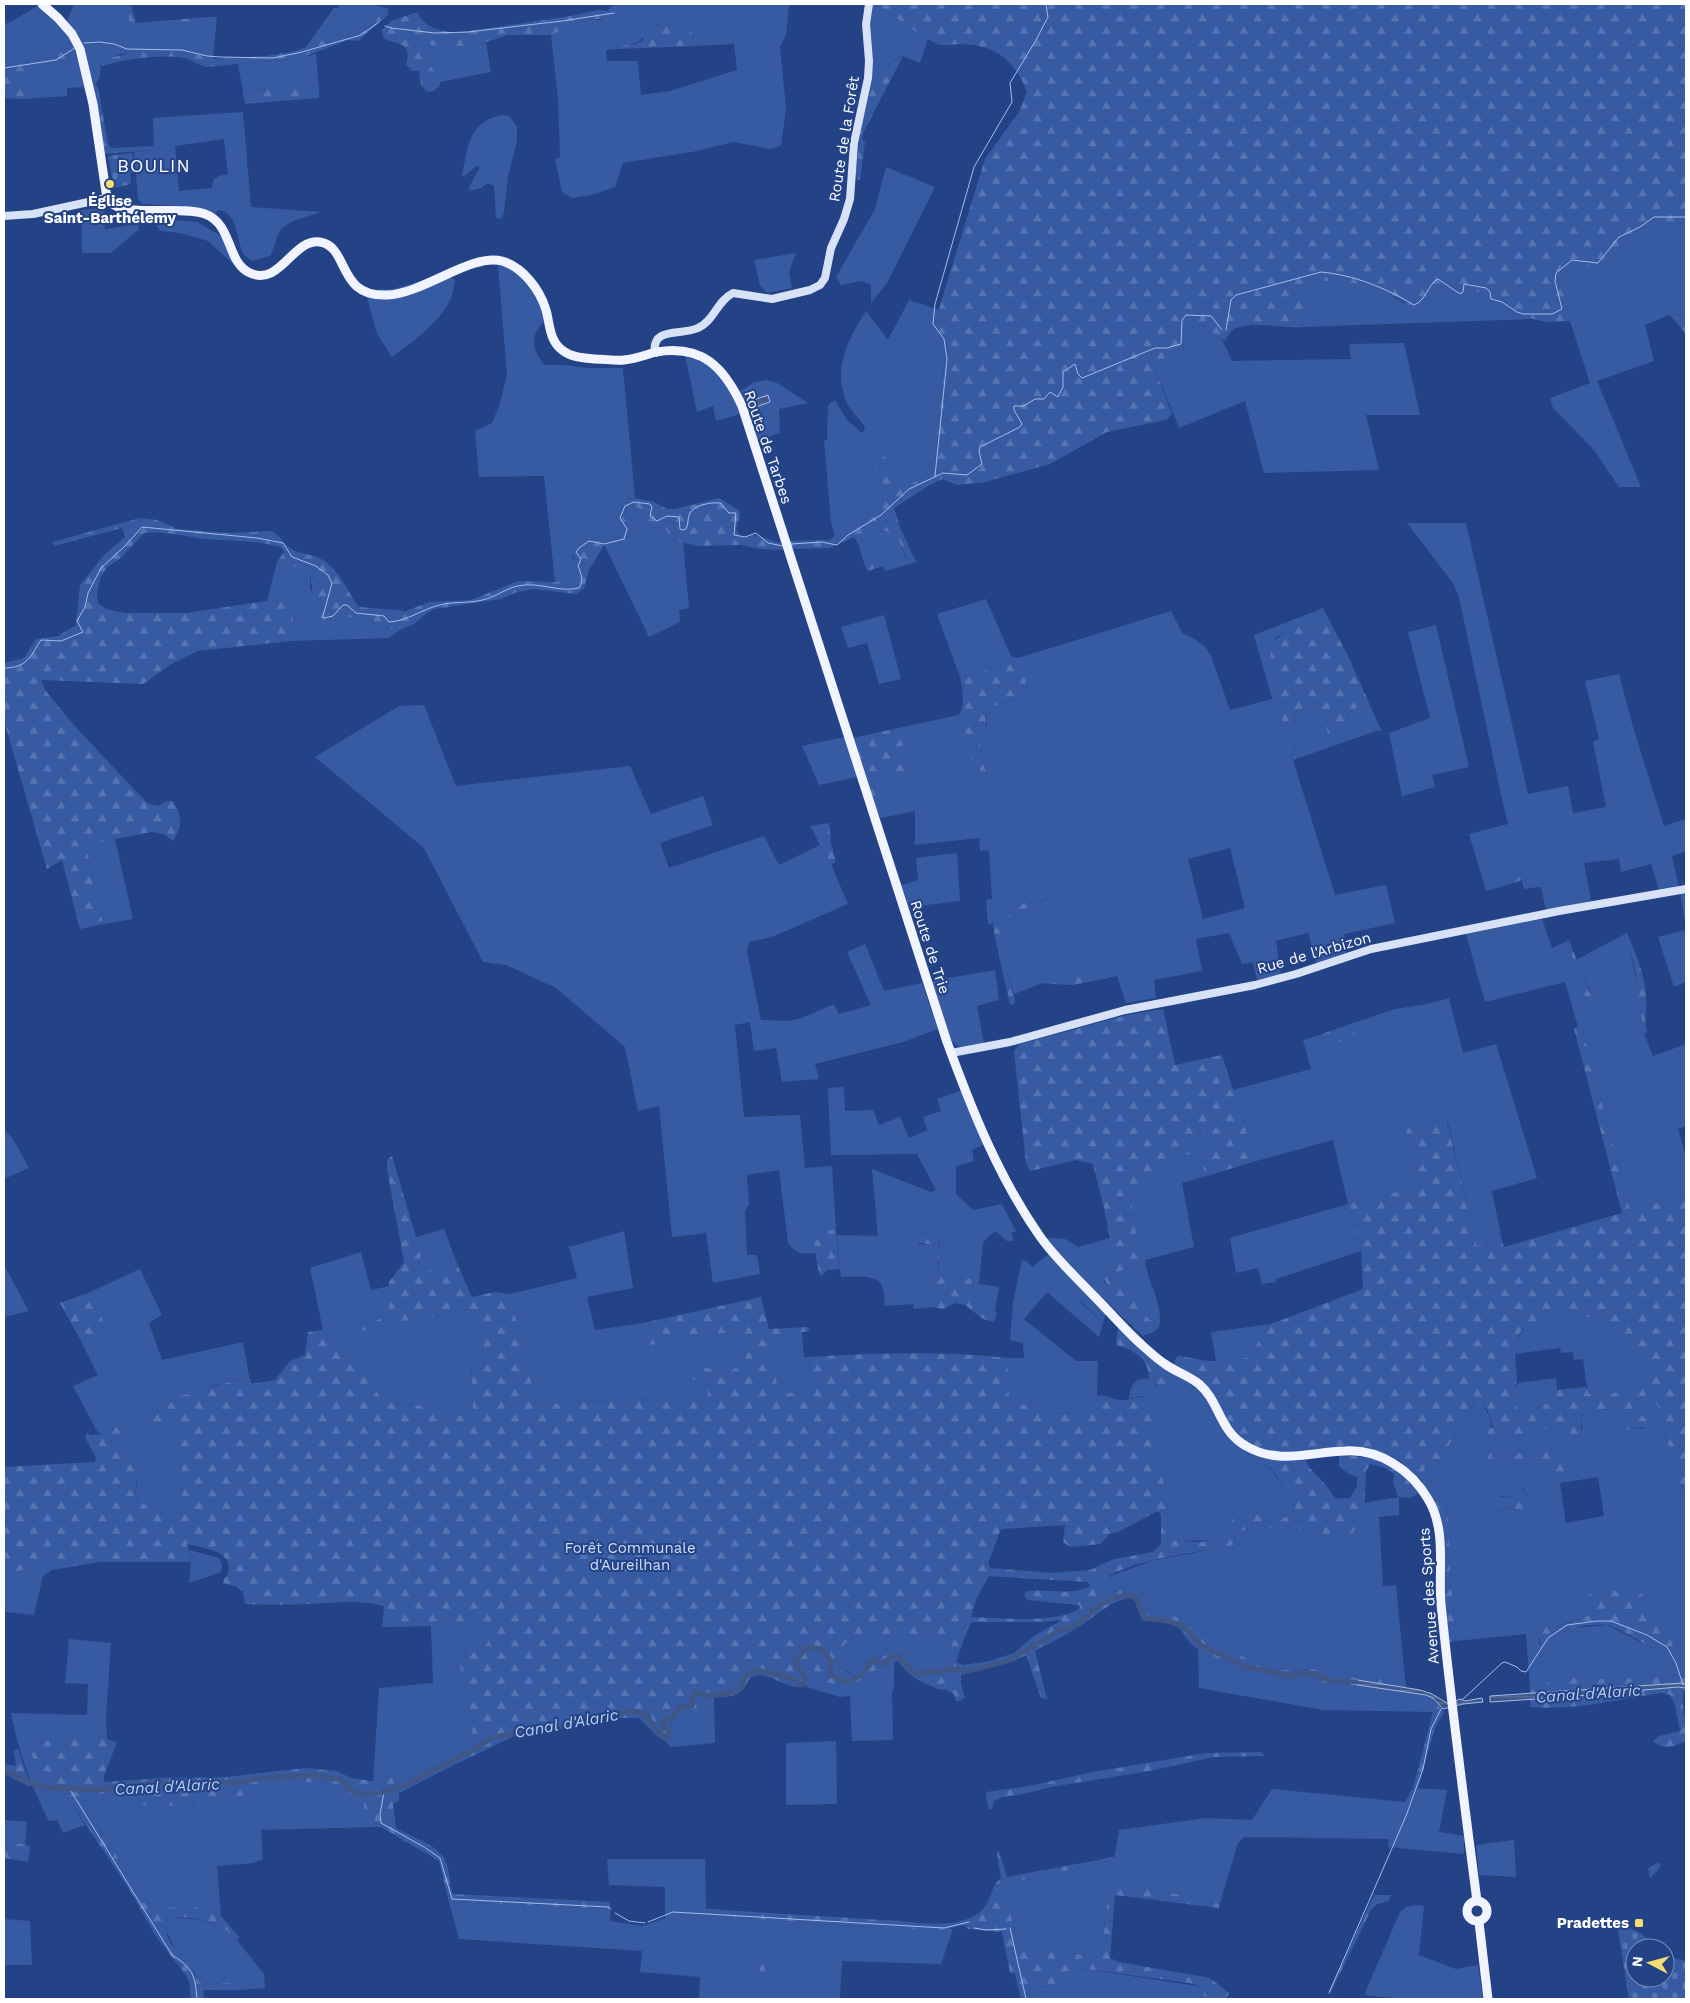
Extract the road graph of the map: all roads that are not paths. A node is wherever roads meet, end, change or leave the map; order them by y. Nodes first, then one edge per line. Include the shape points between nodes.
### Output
1 (42, 4) edge
2 (869, 4) edge
3 (108, 198) junction
4 (4, 216) edge
5 (655, 352) junction
6 (788, 550) joint
7 (1686, 889) edge
8 (951, 1053) junction
9 (1114, 1317) joint
10 (1477, 1901) junction
11 (1480, 1922) junction
12 (1488, 1999) edge

1 - 3 main road via 72,34 80,49 93,104
2 - 5 street, Route de la Forêt via 866,24 868,78 854,143 850,199 831,248 825,278 810,290 772,299 733,293 721,301 703,325 690,331 658,336
3 - 4 street via 32,214
3 - 5 main road, Route de Tarbes via 119,208 194,212 212,218 226,233 239,264 254,275 270,274 308,244 328,244 352,282 358,288 377,295 404,292 475,263 499,260 511,264 530,280 546,311 553,340 570,355 624,360
5 - 6 main road, Route de Tarbes via 699,354 713,363 732,386 742,406
6 - 8 main road, Route de Trie
7 - 8 street, Rue de l'Arbizon via 1559,910 1372,950 1255,985 1124,1010 1026,1038
8 - 9 main road, Route de Trie via 980,1128 1028,1219 1058,1259
9 - 10 main road, Avenue des Sports via 1158,1359 1202,1386 1223,1425 1245,1446 1267,1454 1294,1457 1346,1451 1364,1453 1392,1462 1416,1481 1431,1503 1439,1533 1441,1599
10 - 11 main road, Avenue des Sports via 1488,1909 1487,1916
10 - 11 main road, Avenue des Sports via 1469,1905 1467,1914 1470,1919
11 - 12 main road, Avenue des Sports

